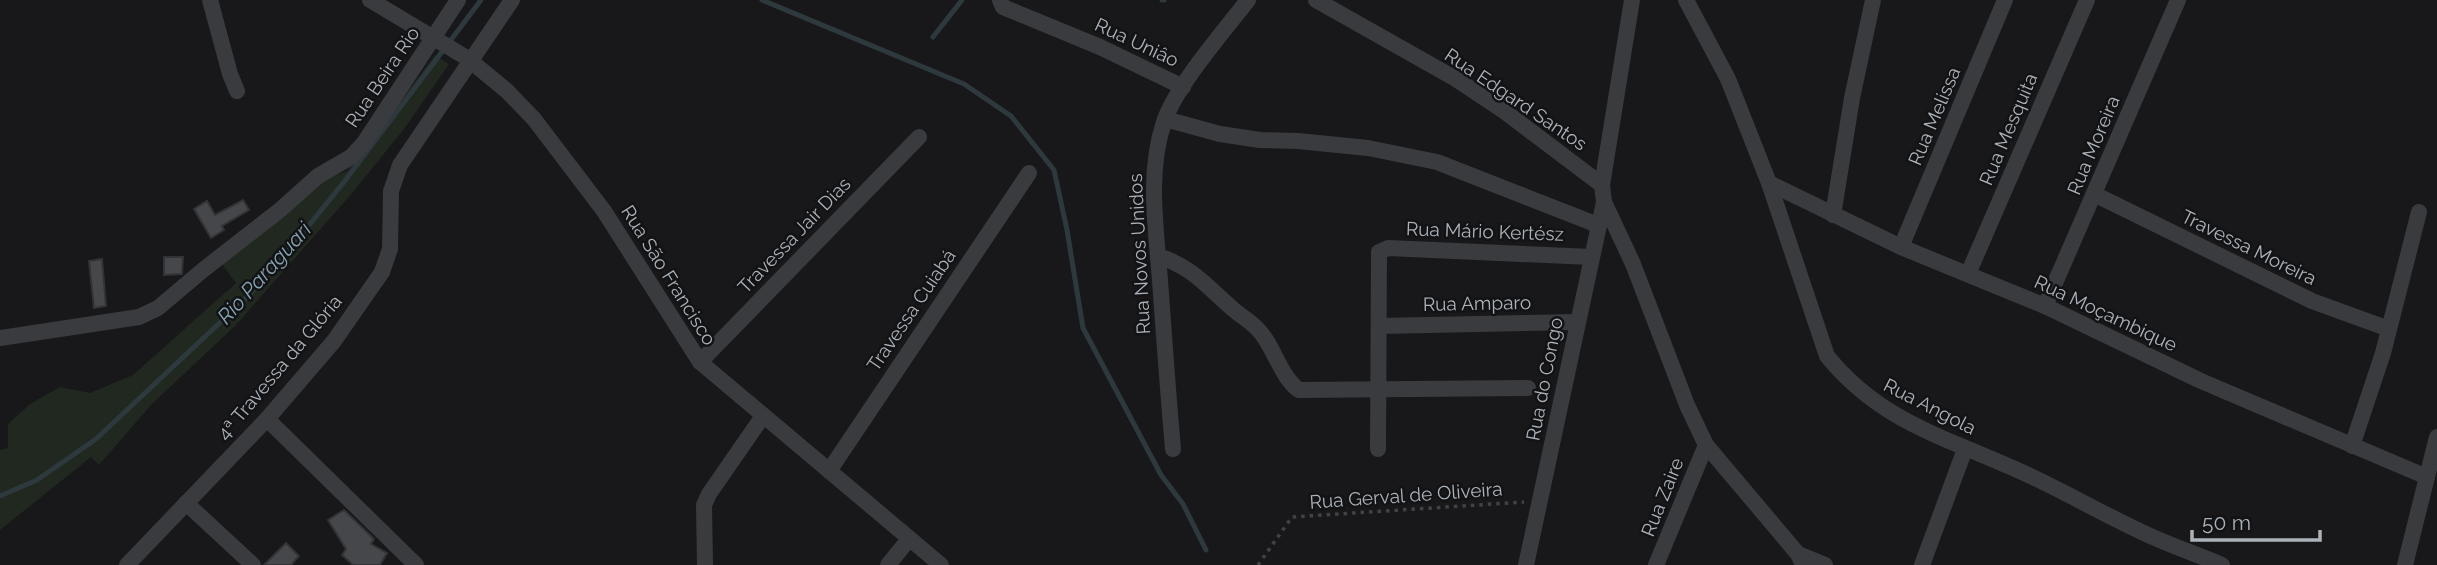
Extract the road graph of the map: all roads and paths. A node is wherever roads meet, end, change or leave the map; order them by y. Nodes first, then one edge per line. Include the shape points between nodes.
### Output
1 (210, 0) edge
2 (457, 0) edge
3 (512, 0) edge
4 (1000, 0) edge
5 (1248, 0) edge
6 (1316, 0) edge
7 (1632, 0) edge
8 (1686, 0) edge
9 (1872, 0) edge
10 (2005, 0) edge
11 (2087, 0) edge
12 (2178, 0) edge
13 (381, 3) edge
14 (439, 40) junction
15 (469, 59) junction
16 (1183, 87) junction
17 (237, 91) dead end
18 (1165, 119) junction
19 (919, 137) dead end
20 (1030, 173) dead end
21 (1769, 183) junction
22 (1602, 185) junction
23 (2094, 194) junction
24 (1604, 202) junction
25 (2418, 212) dead end
26 (1833, 215) junction
27 (1598, 225) junction
28 (1902, 247) junction
29 (1158, 256) junction
30 (1591, 257) junction
31 (1968, 274) junction
32 (2045, 306) junction
33 (1577, 322) junction
34 (1379, 326) junction
35 (2389, 329) junction
36 (0, 338) edge
37 (700, 362) junction
38 (1528, 388) dead end
39 (1378, 389) junction
40 (763, 416) junction
41 (267, 419) junction
42 (2437, 437) edge
43 (1706, 445) junction
44 (2353, 446) junction
45 (1172, 449) dead end
46 (1378, 449) dead end
47 (1965, 449) junction
48 (2435, 455) edge
49 (829, 471) junction
50 (2427, 477) junction
51 (1540, 500) junction
52 (186, 503) junction
53 (909, 539) junction
54 (1800, 559) edge
55 (127, 565) edge
56 (253, 565) edge
57 (416, 565) edge
58 (705, 565) edge
59 (888, 565) edge
60 (941, 565) edge
61 (1258, 565) edge
62 (1526, 565) edge
63 (1656, 565) edge
64 (1825, 565) edge
65 (1922, 565) edge
66 (2222, 565) edge
67 (2405, 565) edge

1 - 17 street
2 - 14 street, Rua Beira Rio
3 - 15 street, 4ª Travessa da Glória
4 - 16 street, Rua Uniâo via 1003,6
5 - 16 street, Rua Novos Unidos
6 - 22 street, Rua Edgard Santos via 1456,79
7 - 22 street
8 - 21 street, Rua Angola via 1728,79
9 - 26 street
10 - 28 street, Rua Melissa
11 - 31 street, Rua Mesquita
12 - 23 street, Rua Moreira
13 - 14 street, Rua São Francisco
14 - 15 street, Rua São Francisco
14 - 36 street, Rua Beira Rio via 351,157 318,176 158,308 139,317
15 - 37 street, Rua São Francisco via 534,119 572,167
15 - 41 street, 4ª Travessa da Glória via 395,176 390,249 382,272 334,341
16 - 18 street, Rua Novos Unidos
18 - 27 street via 1220,134 1368,148 1437,162
18 - 29 street, Rua Novos Unidos via 1155,166
19 - 37 street, Travessa Jair Dias
20 - 49 street, Travessa Cuiabá
21 - 26 street, Rua Moçambique
21 - 47 street, Rua Angola via 1826,356 1866,397
22 - 24 street
23 - 32 street, Rua Moreira
23 - 35 street, Travessa Moreira via 2312,301
24 - 27 street, Rua do Congo
24 - 43 street
25 - 35 street
26 - 28 street, Rua Moçambique
27 - 30 street, Rua do Congo
28 - 31 street, Rua Moçambique
29 - 39 street via 1196,274 1247,318 1264,336 1296,389
29 - 45 street, Rua Novos Unidos
30 - 33 street, Rua do Congo
30 - 34 street, Rua Mário Kertész via 1388,248 1380,252
31 - 32 street, Rua Moçambique
32 - 44 street, Rua Moçambique via 2200,381
33 - 34 street, Rua Amparo
33 - 51 street, Rua do Congo
34 - 39 street
35 - 44 street
37 - 40 street, Rua São Francisco
38 - 39 street
39 - 46 street
40 - 49 street, Rua São Francisco
40 - 58 street via 709,494
41 - 52 street, 4ª Travessa da Glória
41 - 57 street
42 - 48 street
43 - 54 street
43 - 63 street, Rua Zaire
44 - 50 street, Rua Moçambique
47 - 65 street
47 - 66 street, Rua Angola
48 - 50 street
49 - 53 street, Rua São Francisco
50 - 67 street
51 - 61 path, Rua Gerval de Oliveira via 1292,517
51 - 62 street, Rua do Congo
52 - 55 street, 4ª Travessa da Glória
52 - 56 street
53 - 59 street
53 - 60 street, Rua São Francisco
54 - 64 street

